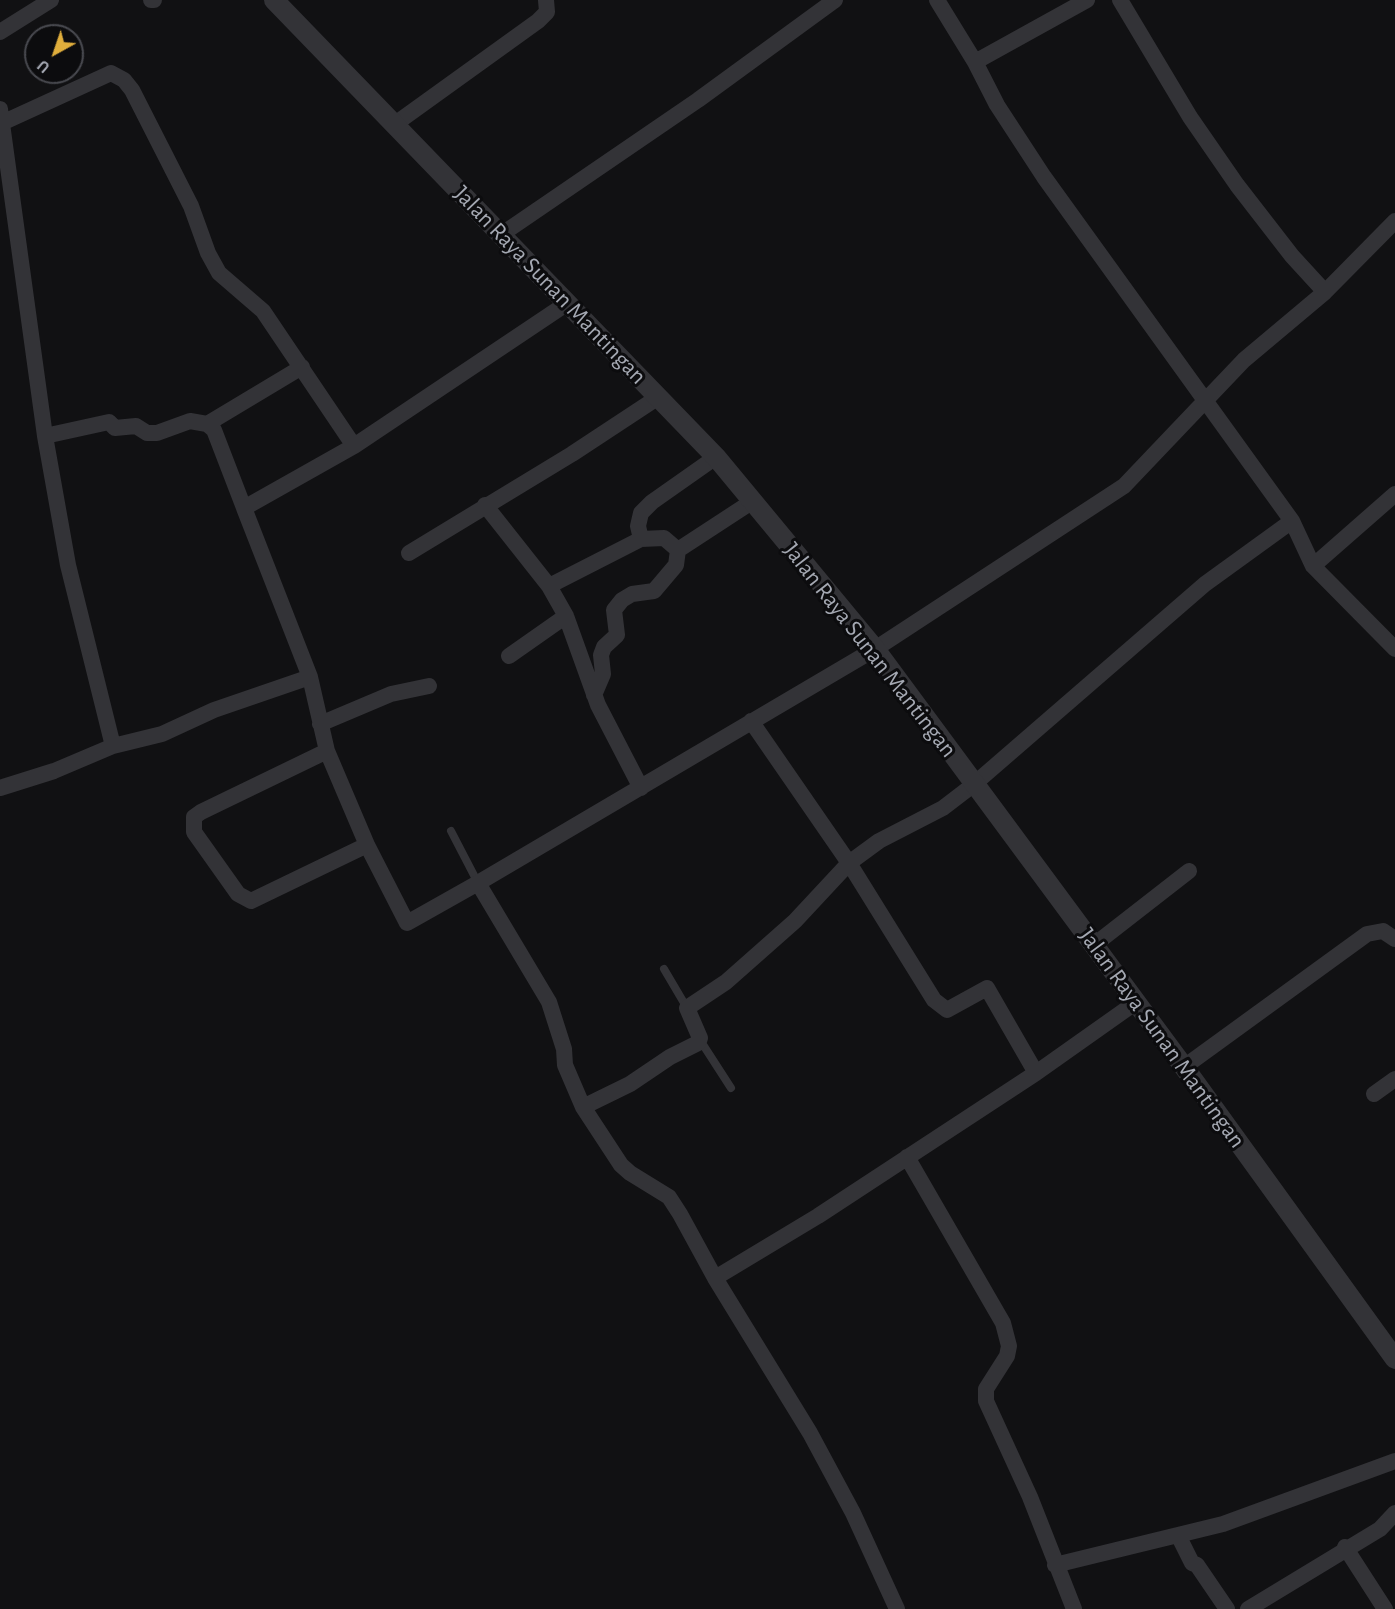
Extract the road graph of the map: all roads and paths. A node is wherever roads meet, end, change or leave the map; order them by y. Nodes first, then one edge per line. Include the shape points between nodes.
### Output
1 (51, 0) edge
2 (274, 0) edge
3 (546, 0) edge
4 (835, 0) edge
5 (937, 0) edge
6 (1087, 0) edge
7 (1120, 0) edge
8 (0, 33) edge
9 (975, 62) junction
10 (2, 116) edge
11 (395, 124) junction
12 (1395, 221) edge
13 (502, 234) junction
14 (1324, 292) junction
15 (566, 304) junction
16 (302, 367) junction
17 (657, 398) junction
18 (1203, 402) junction
19 (207, 424) junction
20 (45, 436) junction
21 (354, 446) junction
22 (716, 457) junction
23 (1395, 494) edge
24 (753, 501) junction
25 (485, 505) junction
26 (244, 508) junction
27 (1292, 521) junction
28 (641, 539) junction
29 (678, 550) junction
30 (409, 553) dead end
31 (1313, 566) junction
32 (549, 586) junction
33 (566, 616) junction
34 (1395, 648) edge
35 (875, 649) junction
36 (508, 656) dead end
37 (310, 676) junction
38 (429, 686) dead end
39 (594, 695) junction
40 (752, 721) junction
41 (320, 724) junction
42 (113, 746) junction
43 (327, 751) junction
44 (973, 785) junction
45 (0, 788) edge
46 (641, 788) junction
47 (451, 831) dead end
48 (367, 845) junction
49 (849, 863) junction
50 (1189, 871) dead end
51 (478, 883) junction
52 (1395, 939) edge
53 (1094, 945) junction
54 (664, 969) dead end
55 (1135, 1003) junction
56 (687, 1008) junction
57 (700, 1040) junction
58 (1184, 1067) junction
59 (1036, 1073) junction
60 (1395, 1079) edge
61 (731, 1088) dead end
62 (1374, 1094) dead end
63 (583, 1107) junction
64 (907, 1157) junction
65 (715, 1278) junction
66 (1395, 1359) edge
67 (1395, 1461) edge
68 (1395, 1513) edge
69 (1178, 1535) junction
70 (1345, 1547) junction
71 (1055, 1565) junction
72 (897, 1609) edge
73 (1074, 1609) edge
74 (1227, 1609) edge
75 (1248, 1609) edge
76 (1385, 1609) edge

1 - 8 street
2 - 11 street, Jalan Raya Sunan Mantingan
3 - 11 street via 547,12 538,21
4 - 13 street via 698,100
5 - 9 street
6 - 9 street
7 - 14 street via 1230,175
9 - 18 street via 997,105 1044,177
10 - 16 street via 111,73 118,75 138,101 191,206 219,273 263,311
10 - 20 street
11 - 13 street, Jalan Raya Sunan Mantingan
12 - 14 street
13 - 15 street, Jalan Raya Sunan Mantingan
14 - 18 street via 1244,360
15 - 17 street, Jalan Raya Sunan Mantingan
15 - 21 street
16 - 19 street
16 - 21 street
17 - 22 street, Jalan Raya Sunan Mantingan
17 - 25 street
18 - 27 street
18 - 35 street via 1124,486
19 - 20 street via 190,421 147,433 136,426 115,428 109,422
19 - 26 street via 214,430
20 - 42 street via 68,565
21 - 26 street
22 - 24 street, Jalan Raya Sunan Mantingan
22 - 28 street via 641,513
23 - 31 street
24 - 29 street
24 - 35 street, Jalan Raya Sunan Mantingan
25 - 30 street
25 - 32 street
26 - 37 street
27 - 31 street
27 - 44 street via 1205,584
28 - 29 street via 664,538
28 - 32 street
29 - 39 street via 676,565 654,591 632,594 614,610 617,635 601,655 603,674
31 - 34 street
32 - 33 street
33 - 36 street
33 - 39 street
35 - 40 street
35 - 44 street, Jalan Raya Sunan Mantingan
37 - 41 street
37 - 42 street via 214,710 162,734
38 - 41 street via 391,694
39 - 46 street
40 - 46 street
40 - 49 street
41 - 43 street
42 - 45 street
43 - 48 street
43 - 48 street via 201,812 194,818 194,832 238,894 251,901
44 - 49 street via 943,808 879,841
44 - 53 street, Jalan Raya Sunan Mantingan
46 - 51 street
47 - 51 lane
48 - 51 street via 407,923
49 - 56 street via 795,921 744,967
49 - 59 street via 934,1000 947,1010 987,988
50 - 53 street
51 - 63 street via 549,1002 565,1065
52 - 58 street via 1383,931 1358,939
53 - 55 street, Jalan Raya Sunan Mantingan
54 - 56 lane
55 - 58 street, Jalan Raya Sunan Mantingan
55 - 59 street
56 - 57 street
57 - 61 lane
57 - 63 street
58 - 66 street, Jalan Raya Sunan Mantingan
59 - 64 street
60 - 62 street
63 - 65 street via 621,1165 669,1197
64 - 65 street
64 - 71 street via 1003,1323 1009,1346 1007,1356 986,1389 986,1401 1030,1497
65 - 72 street via 810,1433 853,1513
67 - 69 street via 1254,1514
68 - 70 street via 1380,1529
69 - 71 street
69 - 74 street via 1192,1563
70 - 75 street
70 - 76 street
71 - 73 street

